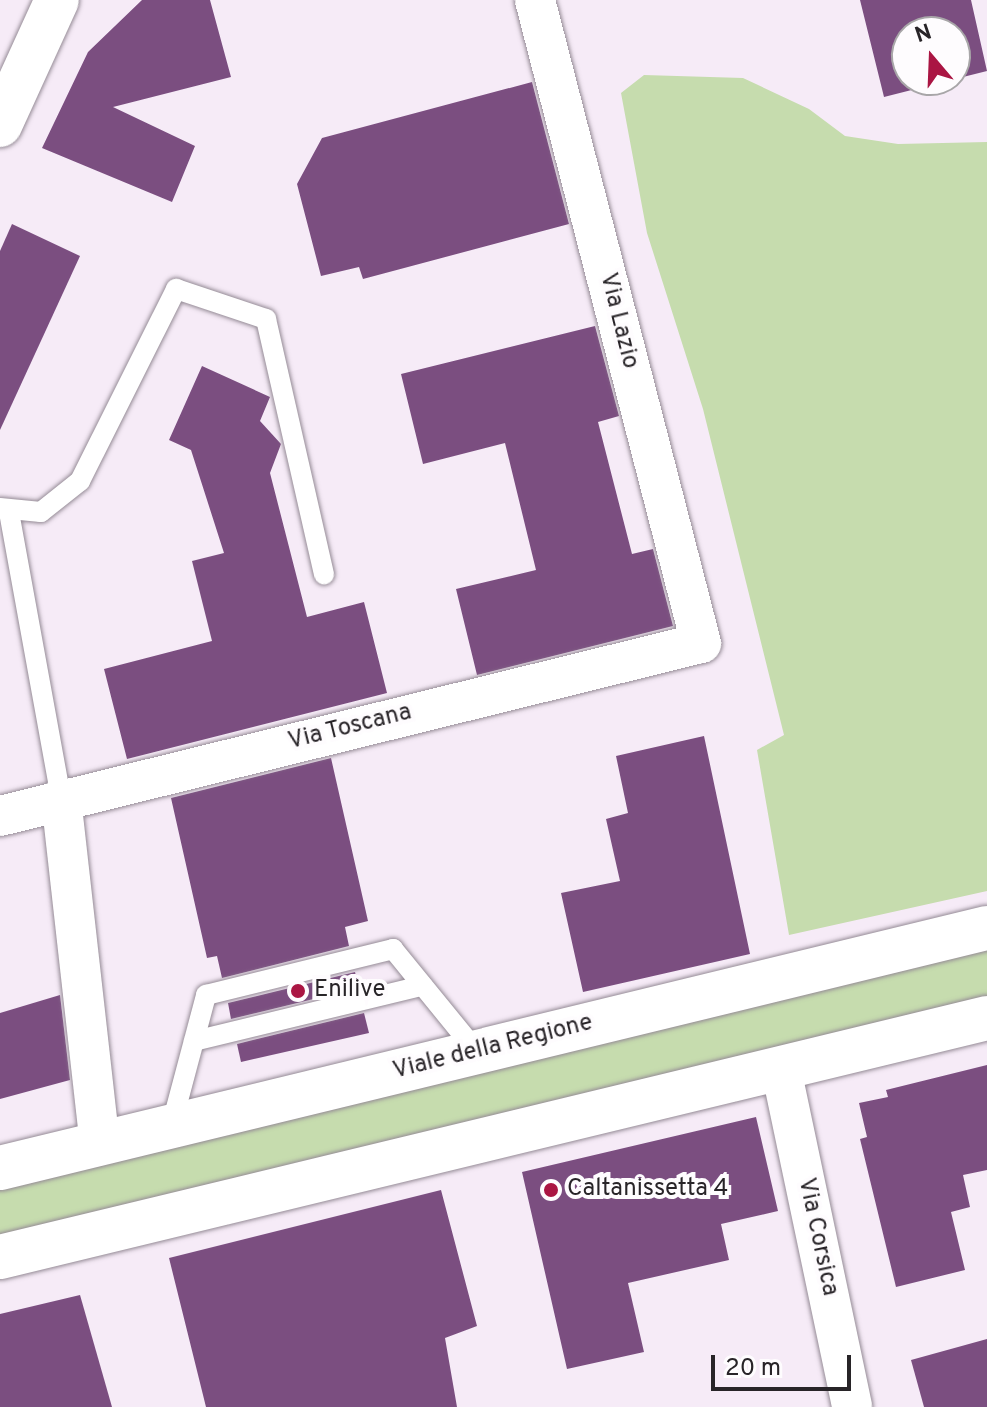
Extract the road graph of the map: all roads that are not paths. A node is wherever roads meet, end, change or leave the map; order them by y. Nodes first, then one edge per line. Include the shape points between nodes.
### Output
1 (57, 0) edge
2 (535, 0) edge
3 (0, 125) edge
4 (5, 510) edge
5 (324, 575) dead end
6 (701, 643) joint
7 (61, 798) junction
8 (0, 816) edge
9 (987, 928) edge
10 (422, 986) junction
11 (987, 1018) edge
12 (194, 1041) junction
13 (477, 1052) junction
14 (781, 1069) junction
15 (171, 1127) junction
16 (100, 1144) junction
17 (0, 1168) edge
18 (0, 1257) edge
19 (850, 1407) edge

1 - 3 street
2 - 6 street, Via Lazio
4 - 5 lane via 41,512 80,481 176,289 266,319
4 - 7 lane
6 - 7 street, Via Toscana
7 - 8 street, Via Toscana
7 - 16 street
9 - 13 street, Viale della Regione
10 - 12 lane
10 - 12 lane via 393,949 206,995
10 - 13 lane
11 - 14 street
12 - 15 lane
13 - 15 street, Viale della Regione
14 - 18 street
14 - 19 street, Via Corsica
15 - 16 street, Viale della Regione
16 - 17 street, Viale della Regione

